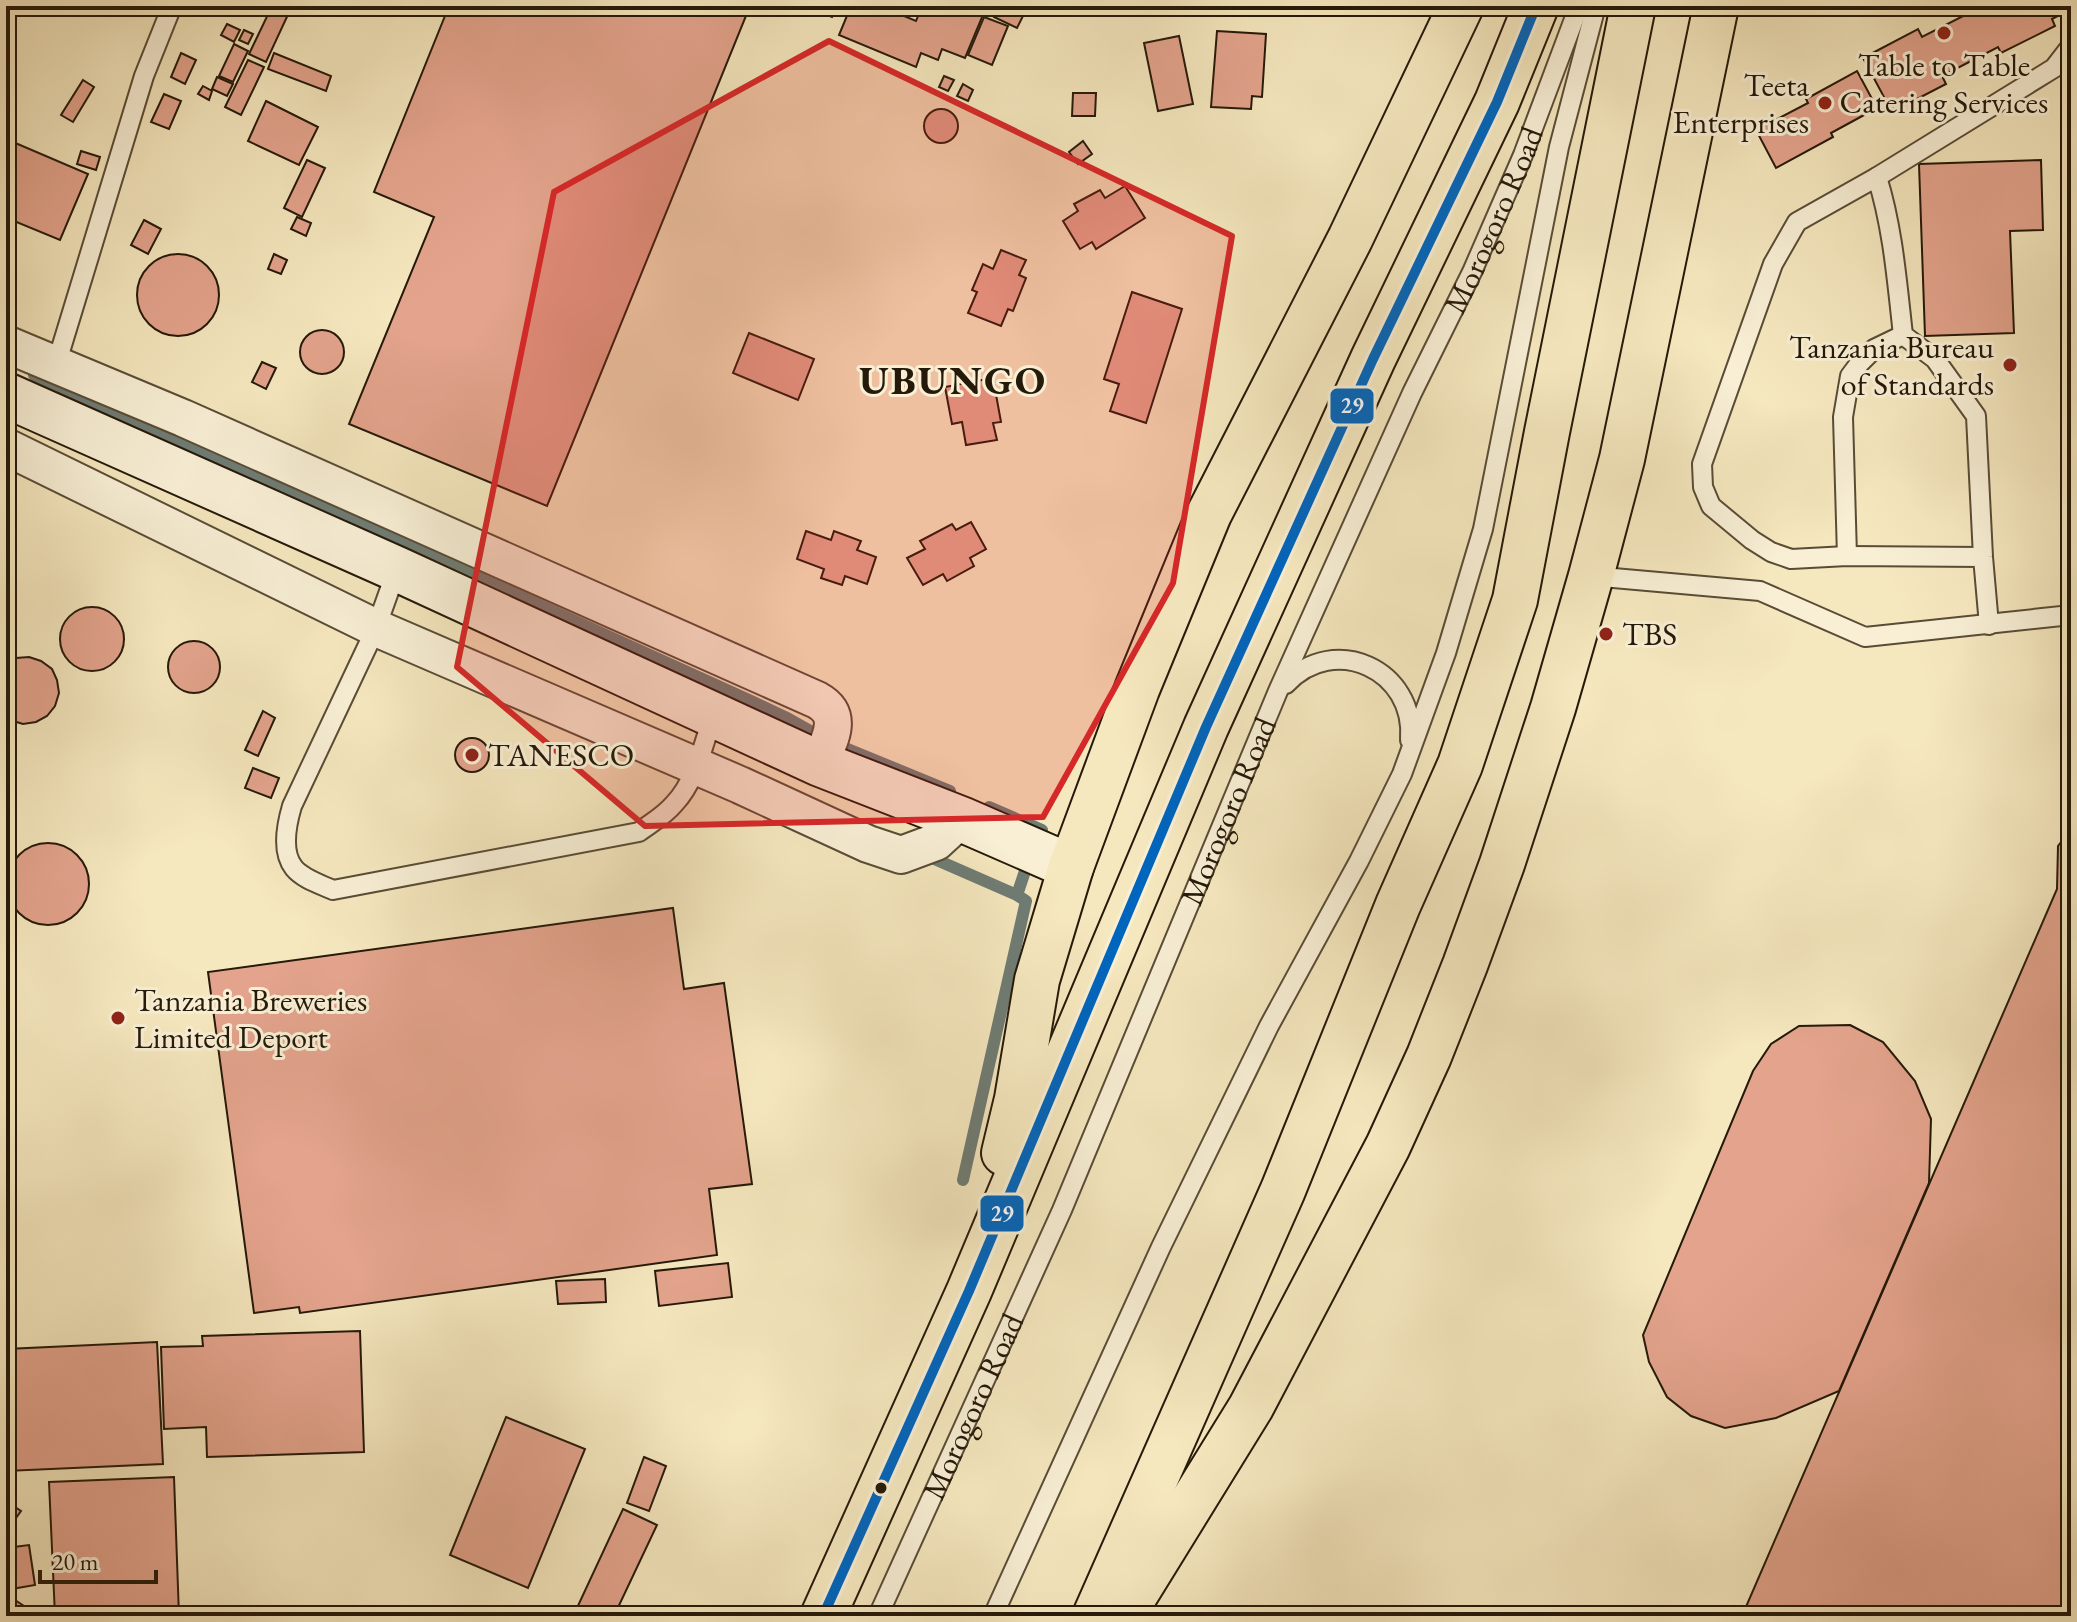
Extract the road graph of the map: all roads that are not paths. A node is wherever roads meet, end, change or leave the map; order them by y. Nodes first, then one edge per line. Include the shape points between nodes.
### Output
1 (172, 6) edge
2 (1461, 6) edge
3 (1536, 6) edge
4 (1579, 6) edge
5 (1596, 6) edge
6 (1633, 6) edge
7 (1716, 6) edge
8 (2071, 46) edge
9 (1877, 177) junction
10 (1903, 335) junction
11 (6, 344) edge
12 (56, 365) junction
13 (6, 395) edge
14 (6, 447) edge
15 (1847, 556) junction
16 (1983, 557) junction
17 (397, 569) junction
18 (1591, 576) junction
19 (2071, 615) edge
20 (1989, 625) junction
21 (376, 628) junction
22 (1278, 691) junction
23 (713, 716) junction
24 (820, 764) junction
25 (696, 767) junction
26 (1402, 774) junction
27 (961, 819) junction
28 (1071, 867) junction
29 (969, 1291) junction
30 (823, 1616) edge
31 (878, 1616) edge
32 (993, 1616) edge
33 (1095, 1616) edge
34 (1122, 1616) edge

1 - 12 lane via 144,76
2 - 28 highway via 1350,239 1209,514
3 - 29 highway, Morogoro Road via 1497,102 1206,727
4 - 22 lane, Morogoro Road via 1472,272
5 - 26 lane, Morogoro Road via 1559,147 1483,529
6 - 33 highway via 1515,600 1460,765 1283,1190
7 - 18 highway via 1622,459
8 - 9 lane via 2054,68
9 - 10 lane via 1893,244
9 - 15 lane via 1797,222 1773,264 1702,464 1711,506 1752,540 1791,559
10 - 15 lane via 1874,349 1850,376 1843,417
10 - 16 lane via 1935,359 1976,416
11 - 12 street
12 - 24 street via 817,700 830,710 833,725
13 - 17 main road
14 - 21 street
15 - 16 lane
16 - 20 lane
17 - 21 lane
17 - 23 main road
18 - 20 lane via 1760,591 1865,637
18 - 34 highway via 1502,864 1429,1056 1388,1146 1251,1407
19 - 20 lane
21 - 25 street
21 - 25 lane via 286,826 292,866 333,890 639,832 677,801
22 - 26 lane via 1297,671 1320,661 1345,659 1369,666 1404,700 1411,725
22 - 31 lane, Morogoro Road via 1062,1210
23 - 24 main road
23 - 25 lane
24 - 27 main road
25 - 27 street via 901,855 936,842
26 - 32 lane, Morogoro Road via 1174,1219
27 - 28 main road
28 - 29 highway via 1037,980 1017,1099
29 - 30 highway, Morogoro Road

